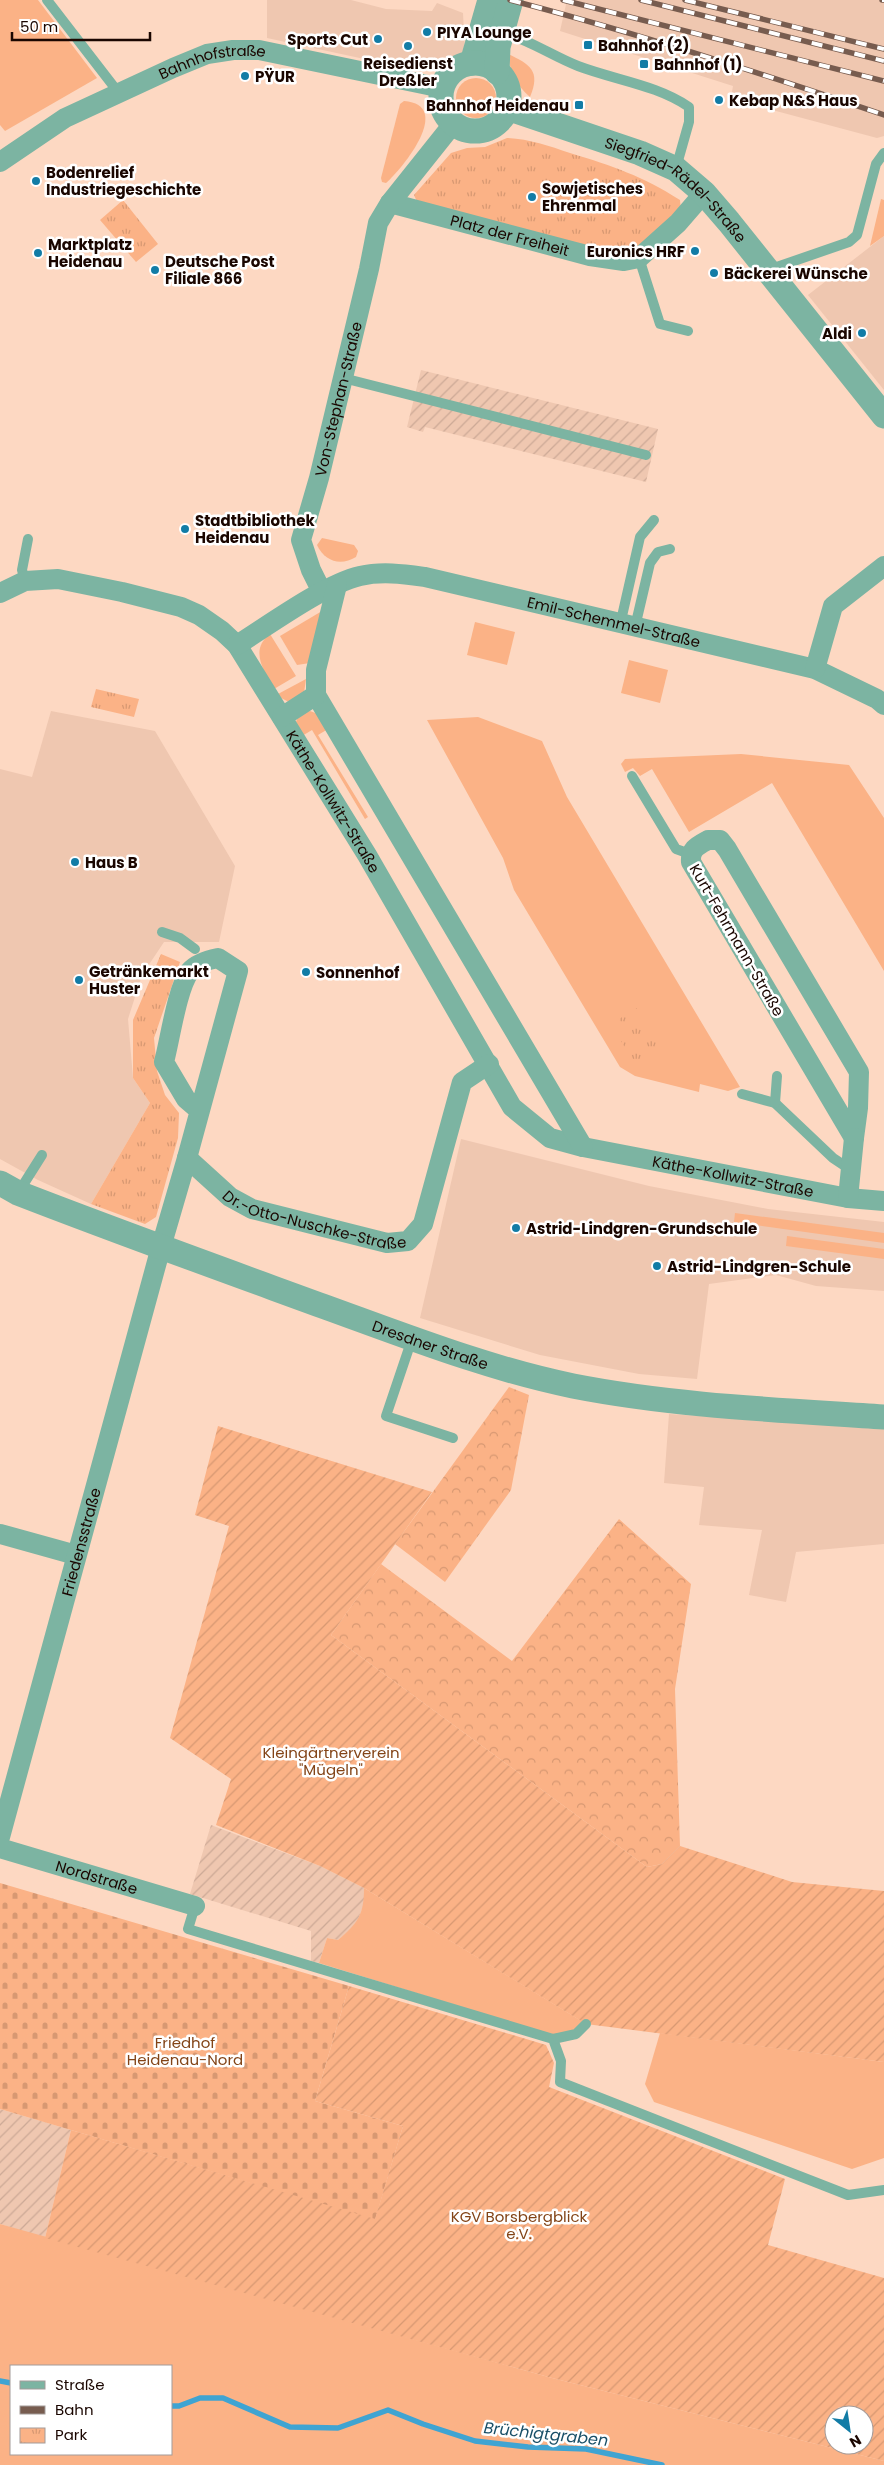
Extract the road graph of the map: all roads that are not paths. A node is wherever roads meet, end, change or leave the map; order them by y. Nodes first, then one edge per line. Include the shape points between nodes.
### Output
1 (47, 0) edge
2 (490, 0) edge
3 (511, 0) edge
4 (502, 33) junction
5 (472, 63) junction
6 (497, 72) junction
7 (442, 88) junction
8 (118, 92) junction
9 (507, 108) junction
10 (453, 124) junction
11 (884, 153) edge
12 (0, 162) edge
13 (676, 169) junction
14 (704, 193) junction
15 (390, 203) junction
16 (639, 258) junction
17 (767, 270) junction
18 (688, 331) dead end
19 (343, 378) junction
20 (884, 416) edge
21 (646, 455) dead end
22 (654, 520) dead end
23 (28, 539) dead end
24 (670, 549) dead end
25 (884, 566) edge
26 (8, 586) edge
27 (330, 588) junction
28 (627, 626) junction
29 (237, 645) junction
30 (815, 669) junction
31 (316, 695) junction
32 (884, 705) edge
33 (282, 717) junction
34 (632, 776) dead end
35 (690, 854) junction
36 (162, 932) dead end
37 (196, 948) dead end
38 (489, 1064) junction
39 (777, 1076) dead end
40 (742, 1094) dead end
41 (775, 1103) junction
42 (200, 1111) junction
43 (854, 1138) junction
44 (583, 1147) junction
45 (42, 1155) dead end
46 (187, 1158) junction
47 (851, 1170) junction
48 (9, 1188) edge
49 (848, 1198) junction
50 (884, 1201) edge
51 (160, 1247) junction
52 (412, 1338) junction
53 (884, 1417) edge
54 (453, 1438) dead end
55 (0, 1534) edge
56 (76, 1555) junction
57 (0, 1837) edge
58 (0, 1848) edge
59 (195, 1906) joint
60 (586, 2024) dead end
61 (553, 2039) junction
62 (884, 2190) edge

1 - 8 lane
2 - 5 street
3 - 4 street
4 - 6 street
4 - 13 lane via 513,35 578,66 675,97 689,107 689,122
5 - 6 street via 485,65
5 - 7 street via 453,71
6 - 9 street via 508,88
7 - 8 street, Bahnhofstraße via 259,50 233,50 207,54
7 - 10 street via 442,108
8 - 12 street, Bahnhofstraße via 58,122
9 - 10 street via 499,122 484,130 468,131
9 - 13 street, Siegfried-Rädel-Straße via 640,152
10 - 15 street
11 - 17 lane via 876,164 857,235 849,242
13 - 14 street, Siegfried-Rädel-Straße
14 - 16 street via 678,223
14 - 17 street, Siegfried-Rädel-Straße
15 - 16 street, Platz der Freiheit via 590,256 624,261
15 - 19 street, Von-Stephan-Straße via 378,223
16 - 18 lane via 660,324
17 - 20 street, Siegfried-Rädel-Straße
19 - 21 lane
19 - 27 street, Von-Stephan-Straße via 301,540 311,570
22 - 28 lane via 640,537
23 - 26 lane via 22,570
24 - 28 lane via 658,552 650,563
25 - 30 street via 833,606
26 - 29 street, Käthe-Kollwitz-Straße via 58,579 181,607 199,615
27 - 28 street, Emil-Schemmel-Straße via 359,576 389,572 425,577
27 - 29 street, Emil-Schemmel-Straße
27 - 31 street via 316,670
28 - 30 street, Emil-Schemmel-Straße
29 - 33 street, Käthe-Kollwitz-Straße
30 - 32 street, Emil-Schemmel-Straße
31 - 33 street
31 - 44 street
33 - 38 street, Käthe-Kollwitz-Straße
34 - 35 lane via 676,850
35 - 43 street, Kurt-Fehrmann-Straße via 691,862
35 - 43 street, Kurt-Fehrmann-Straße via 708,840 720,840 728,849 859,1072
36 - 37 lane
38 - 44 street, Käthe-Kollwitz-Straße via 512,1106 550,1138
38 - 46 street, Dr.-Otto-Nuschke-Straße via 462,1082 423,1224 408,1240 387,1243 252,1209 230,1197
39 - 41 lane
40 - 41 lane
41 - 47 lane via 833,1158
42 - 42 street via 186,1099 164,1062 182,988 190,971 201,962 218,958 238,970
42 - 46 street
43 - 47 street, Kurt-Fehrmann-Straße
44 - 49 street, Käthe-Kollwitz-Straße
45 - 48 lane
46 - 51 street
47 - 49 street, Kurt-Fehrmann-Straße
48 - 51 street, Dresdner Straße
49 - 50 street, Käthe-Kollwitz-Straße
51 - 52 street, Dresdner Straße
51 - 56 street, Friedensstraße
52 - 53 street, Dresdner Straße via 573,1386 651,1398
52 - 54 lane via 386,1416
55 - 56 street
56 - 57 street, Friedensstraße
58 - 59 street, Nordstraße
59 - 61 lane via 188,1929
60 - 61 lane via 576,2034
61 - 62 lane via 561,2061 560,2082 848,2195

